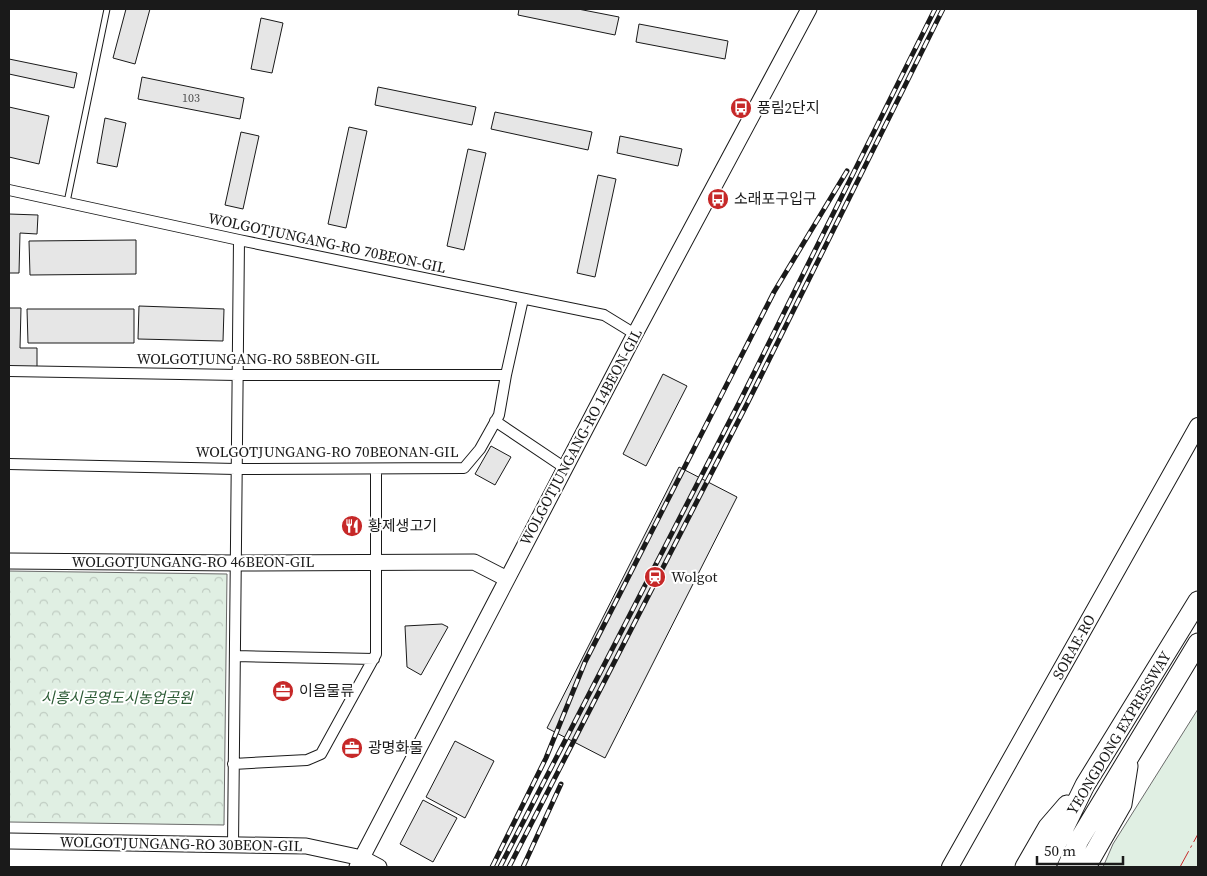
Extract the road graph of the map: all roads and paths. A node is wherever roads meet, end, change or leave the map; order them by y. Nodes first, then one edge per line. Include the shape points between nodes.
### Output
1 (107, 9) edge
2 (809, 9) edge
3 (9, 190) edge
4 (67, 203) junction
5 (239, 240) junction
6 (523, 299) junction
7 (635, 334) junction
8 (9, 371) edge
9 (237, 375) junction
10 (506, 375) junction
11 (496, 422) junction
12 (1198, 426) edge
13 (9, 464) edge
14 (565, 468) junction
15 (236, 469) junction
16 (376, 469) junction
17 (9, 561) edge
18 (234, 563) junction
19 (376, 563) junction
20 (507, 579) junction
21 (1198, 601) edge
22 (1198, 643) edge
23 (234, 656) junction
24 (374, 658) junction
25 (1130, 756) junction
26 (233, 764) junction
27 (1084, 785) junction
28 (9, 841) edge
29 (233, 845) junction
30 (359, 863) edge
31 (379, 867) edge
32 (950, 867) edge
33 (1025, 867) edge
34 (1045, 867) edge
35 (1066, 867) edge
36 (1086, 867) edge

1 - 4 lane
2 - 7 street, WOLGOTJUNGANG-RO 14BEON-GIL
3 - 4 street, WOLGOTJUNGANG-RO 70BEON-GIL
4 - 5 street, WOLGOTJUNGANG-RO 70BEON-GIL
5 - 6 street, WOLGOTJUNGANG-RO 70BEON-GIL
5 - 9 street
6 - 7 street, WOLGOTJUNGANG-RO 70BEON-GIL via 604,315
6 - 10 street, WOLGOTJUNGANG-RO 70BEONAN-GIL
7 - 14 street, WOLGOTJUNGANG-RO 14BEON-GIL
8 - 9 street, WOLGOTJUNGANG-RO 58BEON-GIL
9 - 10 street, WOLGOTJUNGANG-RO 58BEON-GIL
9 - 15 street
10 - 11 street, WOLGOTJUNGANG-RO 70BEONAN-GIL
11 - 14 street
11 - 16 street, WOLGOTJUNGANG-RO 70BEONAN-GIL via 464,468
12 - 32 main road, SORAE-RO
13 - 15 street, WOLGOTJUNGANG-RO 70BEONAN-GIL
14 - 20 street, WOLGOTJUNGANG-RO 14BEON-GIL
15 - 16 street, WOLGOTJUNGANG-RO 70BEONAN-GIL
15 - 18 street
16 - 19 street
17 - 18 street, WOLGOTJUNGANG-RO 46BEON-GIL
18 - 19 street, WOLGOTJUNGANG-RO 46BEON-GIL
18 - 23 street
19 - 20 street, WOLGOTJUNGANG-RO 46BEON-GIL via 474,562
19 - 24 street
20 - 30 street, WOLGOTJUNGANG-RO 14BEON-GIL
21 - 27 highway, YEONGDONG EXPRESSWAY
22 - 25 highway, YEONGDONG EXPRESSWAY
23 - 24 street
23 - 26 street
24 - 26 street via 320,754 307,760
25 - 35 highway, YEONGDONG EXPRESSWAY
25 - 36 highway via 1122,804
26 - 29 street
27 - 33 highway via 1048,827
27 - 34 highway, YEONGDONG EXPRESSWAY
28 - 29 street, WOLGOTJUNGANG-RO 30BEON-GIL
29 - 30 street, WOLGOTJUNGANG-RO 30BEON-GIL via 306,846
30 - 31 street, WOLGOTJUNGANG-RO 30BEON-GIL

